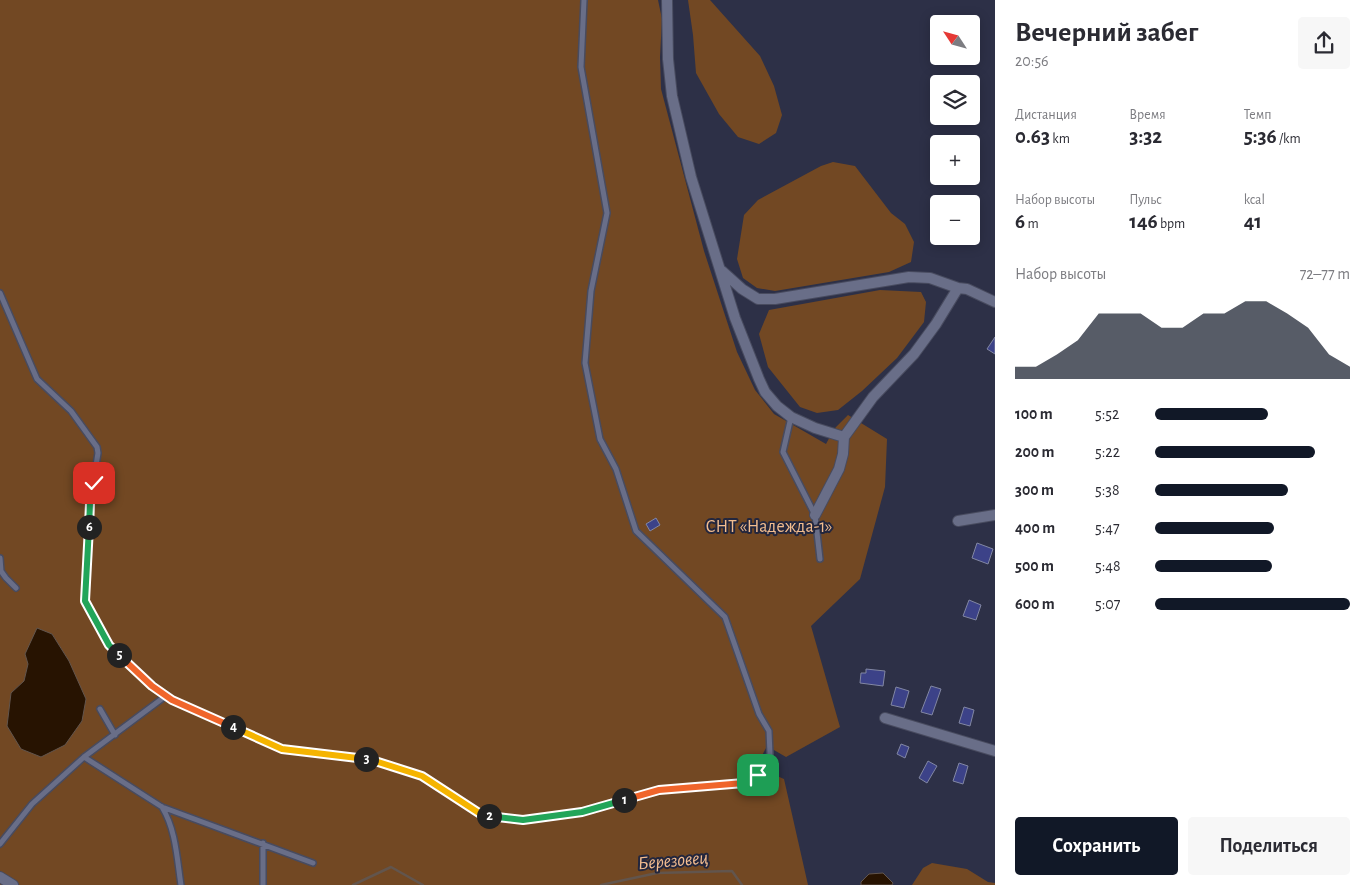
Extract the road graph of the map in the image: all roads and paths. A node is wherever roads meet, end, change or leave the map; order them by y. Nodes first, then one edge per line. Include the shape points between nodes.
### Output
1 (584, 0) edge
2 (667, 0) edge
3 (721, 270) junction
4 (958, 288) junction
5 (0, 292) edge
6 (995, 302) edge
7 (791, 417) junction
8 (844, 437) junction
9 (815, 515) junction
10 (995, 515) edge
11 (958, 521) dead end
12 (0, 558) edge
13 (820, 559) dead end
14 (16, 588) dead end
15 (167, 696) junction
16 (100, 709) dead end
17 (885, 718) dead end
18 (114, 735) junction
19 (995, 751) edge
20 (84, 757) junction
21 (162, 807) junction
22 (0, 844) edge
23 (262, 844) junction
24 (313, 863) dead end
25 (0, 877) edge
26 (13, 885) edge
27 (181, 885) edge
28 (263, 885) edge

1 - 15 lane via 581,67 607,213 591,291 585,363 600,440 616,469 636,530 726,617 769,731 770,754 758,775 744,783 659,790 582,812 523,820 482,815 422,776 375,761 282,749
2 - 3 street via 672,96 691,177
3 - 4 street via 758,299 909,277 930,278
3 - 7 street via 765,392
4 - 6 street
4 - 8 street via 914,354 873,397
5 - 15 lane via 37,378 71,411 97,447 90,503 85,601 109,645
7 - 8 street
7 - 9 lane via 783,452
8 - 9 street via 839,469
9 - 13 lane
10 - 11 street
12 - 14 lane via 1,571
15 - 18 lane
16 - 18 lane
17 - 19 street
18 - 20 lane
20 - 21 lane
20 - 22 lane via 32,804
21 - 23 lane
21 - 27 lane via 171,828
23 - 24 lane
23 - 28 lane
25 - 26 street

